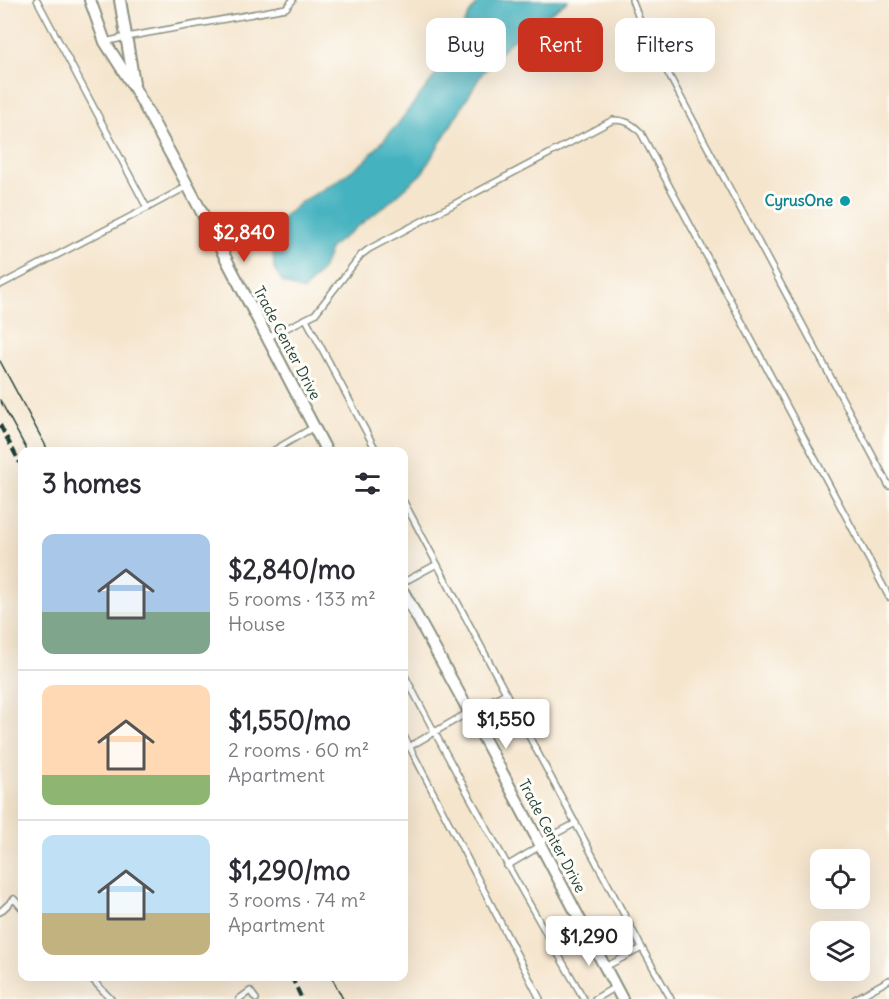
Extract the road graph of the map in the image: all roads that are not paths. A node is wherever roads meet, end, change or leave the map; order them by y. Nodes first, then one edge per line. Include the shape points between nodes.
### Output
1 (37, 0) edge
2 (90, 0) edge
3 (120, 0) edge
4 (293, 0) edge
5 (632, 0) edge
6 (126, 37) junction
7 (105, 42) junction
8 (135, 89) junction
9 (188, 186) junction
10 (147, 208) junction
11 (0, 285) edge
12 (306, 319) junction
13 (267, 338) junction
14 (314, 427) junction
15 (287, 443) junction
16 (280, 447) edge
17 (289, 447) edge
18 (324, 447) edge
19 (373, 447) edge
20 (889, 486) edge
21 (408, 510) edge
22 (437, 564) junction
23 (408, 580) edge
24 (889, 597) edge
25 (408, 600) edge
26 (408, 682) edge
27 (506, 693) junction
28 (469, 712) junction
29 (435, 733) junction
30 (409, 747) joint
31 (576, 823) junction
32 (539, 845) junction
33 (507, 866) junction
34 (18, 904) edge
35 (0, 912) edge
36 (642, 948) junction
37 (605, 967) junction
38 (889, 980) edge
39 (94, 981) edge
40 (615, 987) junction
41 (111, 999) edge
42 (239, 999) edge
43 (256, 999) edge
44 (540, 999) edge
45 (584, 999) edge
46 (595, 999) edge
47 (622, 999) edge
48 (671, 999) edge
49 (855, 999) edge

1 - 10 lane
2 - 7 street, Trade Center Drive
3 - 6 street, Trade Center Drive
4 - 6 lane via 286,8
5 - 20 lane
6 - 7 lane
6 - 8 street, Trade Center Drive
7 - 8 street, Trade Center Drive
8 - 9 street, Trade Center Drive
9 - 10 lane
9 - 13 street, Trade Center Drive
10 - 11 lane
12 - 13 lane
12 - 19 lane
12 - 24 lane via 315,314 369,249 613,120 627,121 641,133
13 - 14 street, Trade Center Drive
14 - 15 lane
14 - 18 street, Trade Center Drive
15 - 16 lane
15 - 17 lane
21 - 22 lane
22 - 23 lane
22 - 27 lane
25 - 28 street, Trade Center Drive
26 - 29 lane
27 - 28 lane
27 - 31 lane
28 - 29 lane
28 - 32 street, Trade Center Drive
29 - 30 lane
29 - 33 lane
30 - 44 lane
31 - 32 lane
31 - 36 lane
32 - 33 lane
32 - 37 street, Trade Center Drive
33 - 45 lane
34 - 35 lane via 14,899
36 - 37 lane
36 - 48 lane
37 - 40 street, Trade Center Drive
38 - 49 lane
39 - 41 lane
40 - 46 lane
40 - 47 street, Trade Center Drive
42 - 43 lane via 250,991

